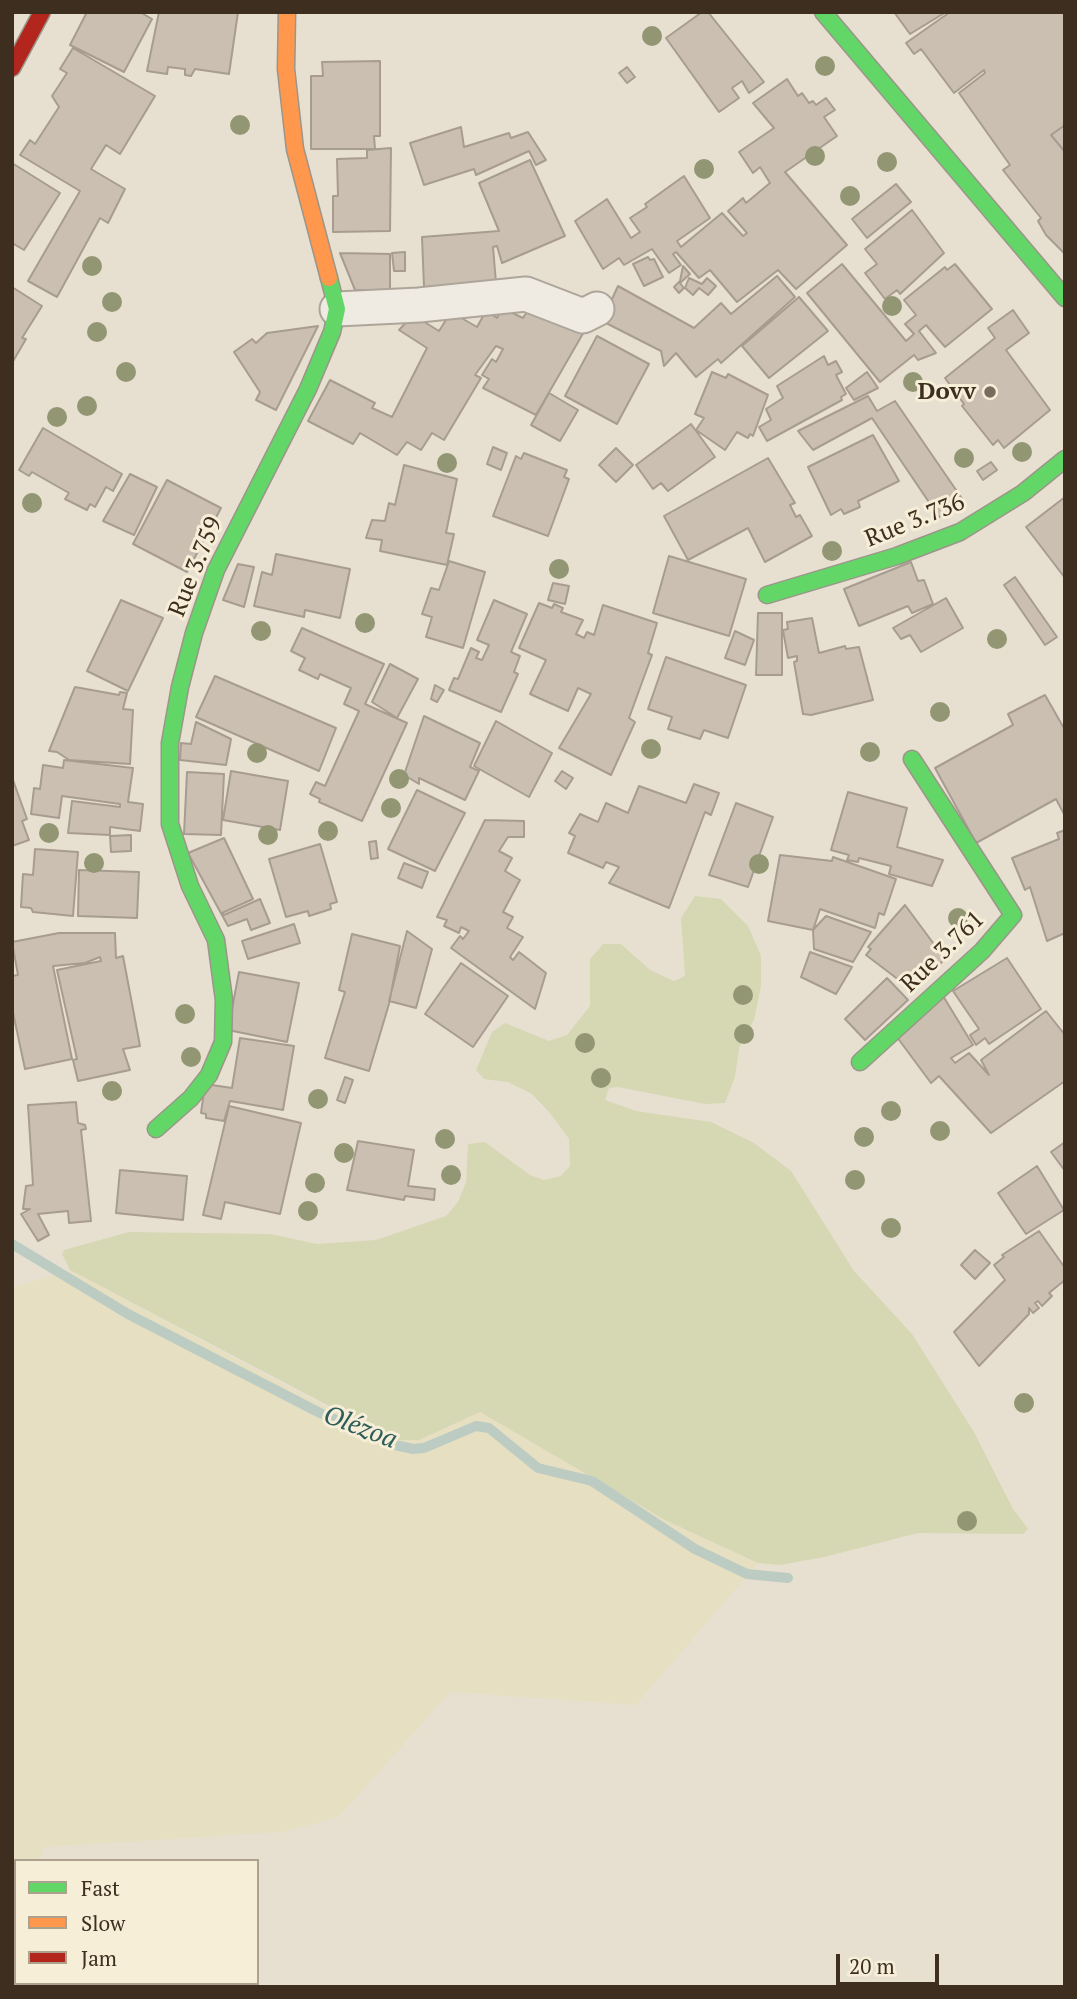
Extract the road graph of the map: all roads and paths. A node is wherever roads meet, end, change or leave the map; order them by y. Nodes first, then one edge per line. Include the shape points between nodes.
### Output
1 (42, 12) edge
2 (287, 12) edge
3 (824, 12) edge
4 (12, 68) edge
5 (1065, 298) edge
6 (338, 309) junction
7 (597, 309) dead end
8 (1065, 459) edge
9 (767, 595) dead end
10 (912, 759) dead end
11 (860, 1062) dead end
12 (156, 1129) dead end

1 - 4 street
2 - 6 street via 286,69 295,149
3 - 5 street
6 - 7 street via 526,293 583,316
6 - 12 street, Rue 3.759 via 307,389 216,570 180,687 170,743 170,824 190,886 216,940 224,1000 223,1041 209,1075
8 - 9 street, Rue 3.736 via 1023,493 960,531 897,556
10 - 11 street, Rue 3.761 via 1013,915 982,951

